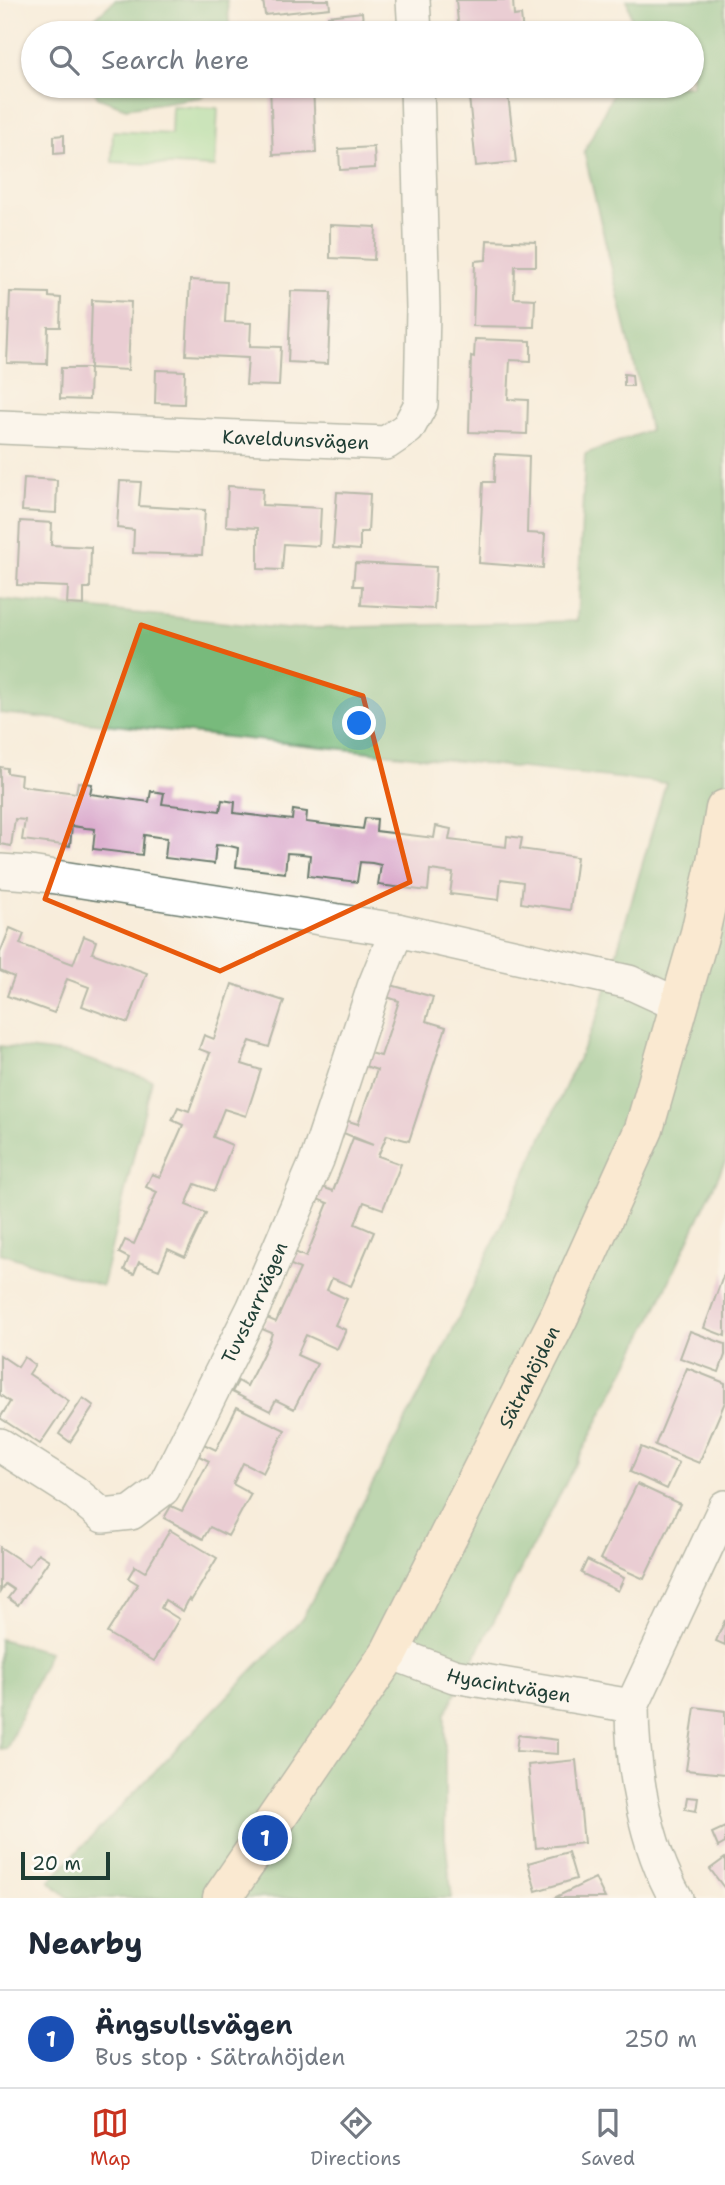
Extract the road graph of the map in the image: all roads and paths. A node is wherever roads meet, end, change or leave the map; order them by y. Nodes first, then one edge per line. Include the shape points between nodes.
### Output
1 (413, 0) edge
2 (414, 21) edge
3 (417, 98) edge
4 (0, 427) edge
5 (725, 809) edge
6 (0, 871) edge
7 (397, 930) junction
8 (679, 1005) junction
9 (0, 1445) edge
10 (725, 1507) edge
11 (390, 1652) junction
12 (632, 1706) junction
13 (222, 1898) edge
14 (676, 1898) edge

1 - 2 street
3 - 4 street, Kaveldunsvägen via 421,404 408,428 386,443
5 - 8 street, Sätrahöjden via 700,933
6 - 7 street
7 - 8 street via 629,982
7 - 9 street, Tuvstarrvägen via 373,987 317,1160 253,1309 163,1489 131,1513 103,1516
8 - 11 street, Sätrahöjden via 644,1129 559,1317
10 - 12 street
11 - 12 street, Hyacintvägen via 454,1676
11 - 13 street, Sätrahöjden
12 - 14 street via 640,1784 654,1851

